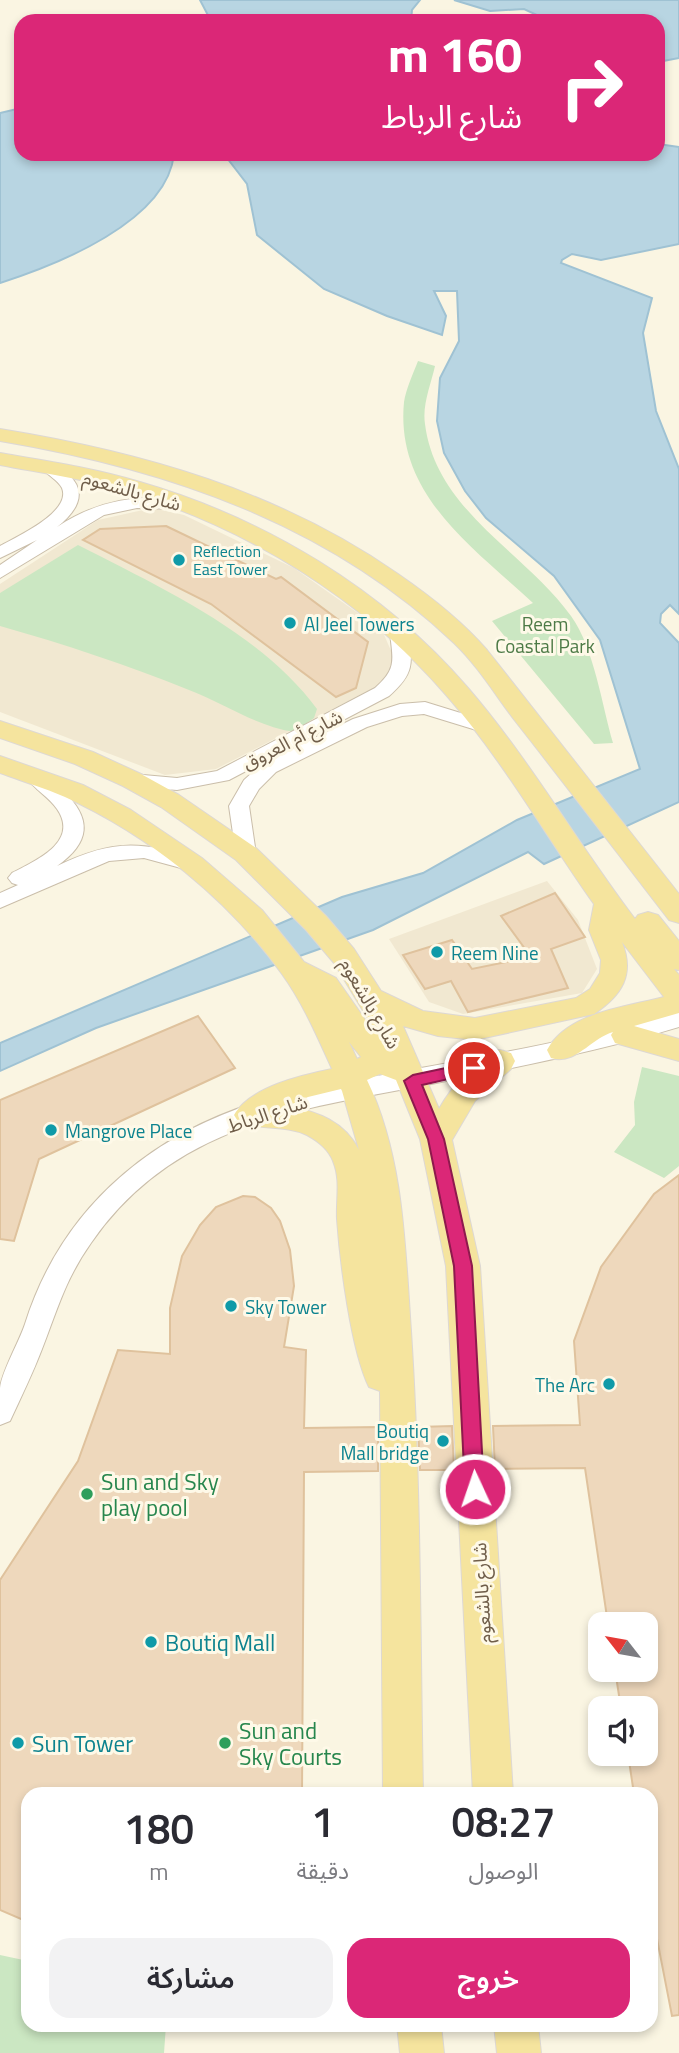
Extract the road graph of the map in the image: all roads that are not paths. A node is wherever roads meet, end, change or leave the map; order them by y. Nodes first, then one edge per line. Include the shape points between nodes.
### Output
1 (0, 435) edge
2 (0, 459) edge
3 (50, 468) junction
4 (181, 504) junction
5 (0, 554) edge
6 (0, 573) edge
7 (400, 633) junction
8 (486, 727) junction
9 (0, 729) edge
10 (0, 764) edge
11 (228, 773) junction
12 (37, 778) junction
13 (132, 780) junction
14 (251, 785) junction
15 (246, 854) junction
16 (192, 864) junction
17 (0, 887) edge
18 (600, 891) junction
19 (0, 901) edge
20 (679, 913) edge
21 (679, 960) edge
22 (293, 968) junction
23 (679, 995) edge
24 (372, 999) junction
25 (679, 1003) edge
26 (679, 1019) edge
27 (388, 1026) junction
28 (626, 1035) junction
29 (562, 1050) junction
30 (679, 1050) edge
31 (381, 1059) junction
32 (500, 1061) junction
33 (413, 1081) junction
34 (354, 1083) junction
35 (250, 1115) junction
36 (436, 1139) junction
37 (398, 1403) junction
38 (0, 1413) edge
39 (403, 1787) edge
40 (493, 1787) edge
41 (420, 2032) edge
42 (517, 2032) edge
43 (422, 2053) edge
44 (519, 2053) edge

1 - 20 main road, شارع بالشعوم via 114,455 175,473 293,520 407,592 464,640
2 - 3 main road, شارع بالشعوم
3 - 4 main road, شارع بالشعوم
3 - 5 street via 69,485 72,498 65,514
4 - 6 street via 139,503 92,513
4 - 7 main road, شارع بالشعوم via 265,538 356,596
7 - 8 main road, شارع بالشعوم
7 - 11 street, شارع أم العروق via 400,677 382,692
8 - 14 street, شارع أم العروق via 425,709 400,710 360,723 269,768
8 - 18 main road, شارع بالشعوم
9 - 13 main road, شارع بالشعوم
10 - 12 main road
11 - 13 street, شارع أم العروق via 177,784
11 - 14 street via 239,783
12 - 16 main road via 122,816
12 - 17 street via 69,809 74,820 72,840 52,861
13 - 15 main road, شارع بالشعوم
14 - 15 street, شارع أم العروق via 239,806
15 - 24 main road, شارع بالشعوم via 316,923
16 - 19 street via 144,852 118,852
16 - 22 main road via 252,917
18 - 21 main road via 648,922
18 - 23 main road, شارع بالشعوم
18 - 24 main road via 603,930 615,960 614,974 600,996 584,1007 475,1029 415,1019
22 - 31 main road via 326,985 360,1037
22 - 34 main road via 322,1015
24 - 27 main road, شارع بالشعوم
25 - 29 main road via 590,1028
26 - 28 street
27 - 31 main road via 389,1045
27 - 33 main road, شارع بالشعوم
28 - 29 street
28 - 30 main road
29 - 32 street
31 - 33 main road
31 - 34 main road
32 - 33 street
32 - 36 main road via 464,1093
33 - 34 street
33 - 36 main road, شارع بالشعوم
34 - 35 main road via 282,1095
34 - 37 main road via 376,1153 387,1213
35 - 37 main road via 294,1118 319,1126 349,1159 355,1183 352,1211 358,1256 378,1363 384,1387
35 - 38 street, شارع الرباط via 172,1149 118,1193 89,1226 45,1301
36 - 40 main road, شارع بالشعوم via 463,1266
37 - 39 main road
41 - 43 main road
42 - 44 main road

